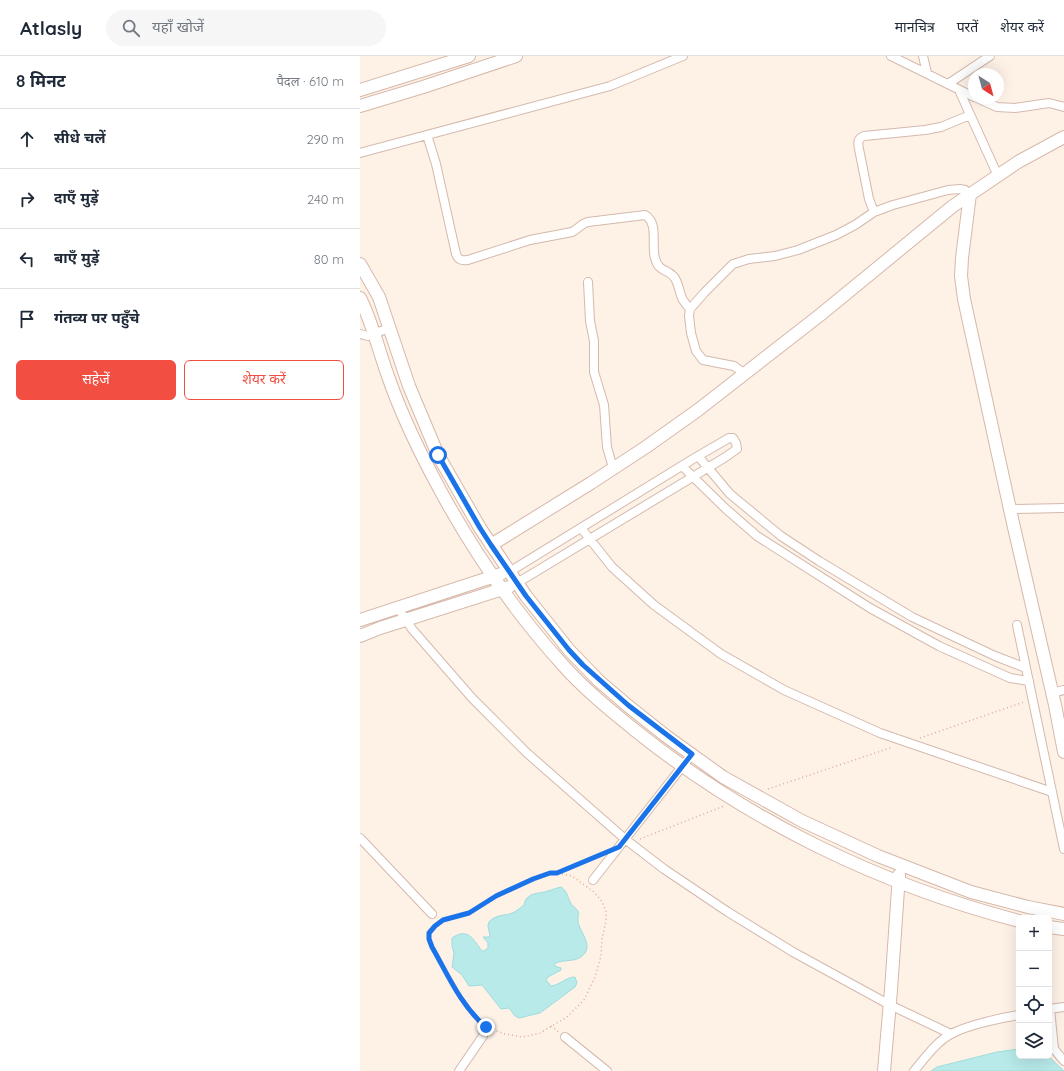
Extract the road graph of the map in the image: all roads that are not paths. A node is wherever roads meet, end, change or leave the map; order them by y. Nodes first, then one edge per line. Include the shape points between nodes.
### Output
1 (469, 56) edge
2 (516, 56) edge
3 (683, 56) edge
4 (891, 56) edge
5 (923, 56) edge
6 (990, 56) edge
7 (927, 73) junction
8 (948, 84) junction
9 (360, 90) edge
10 (959, 90) junction
11 (968, 94) edge
12 (990, 104) edge
13 (360, 106) edge
14 (1064, 107) edge
15 (970, 116) junction
16 (427, 135) junction
17 (1064, 138) edge
18 (360, 154) edge
19 (998, 176) junction
20 (970, 194) junction
21 (874, 212) junction
22 (360, 264) edge
23 (588, 282) dead end
24 (360, 298) edge
25 (690, 310) junction
26 (389, 328) junction
27 (360, 334) edge
28 (374, 334) junction
29 (745, 374) junction
30 (698, 456) junction
31 (682, 466) junction
32 (613, 468) junction
33 (708, 468) junction
34 (693, 477) junction
35 (1010, 508) junction
36 (1064, 508) edge
37 (581, 528) junction
38 (590, 539) junction
39 (491, 545) junction
40 (509, 572) junction
41 (494, 576) junction
42 (517, 583) junction
43 (503, 589) junction
44 (398, 608) junction
45 (360, 620) edge
46 (405, 620) junction
47 (1017, 625) dead end
48 (360, 636) edge
49 (1026, 668) junction
50 (1028, 681) junction
51 (1058, 691) edge
52 (1064, 752) edge
53 (692, 754) junction
54 (682, 766) junction
55 (1052, 792) junction
56 (360, 838) edge
57 (628, 841) junction
58 (1064, 849) edge
59 (901, 865) junction
60 (593, 880) dead end
61 (898, 882) junction
62 (432, 914) dead end
63 (1064, 914) edge
64 (1016, 920) edge
65 (1052, 927) edge
66 (1064, 929) edge
67 (890, 1005) junction
68 (1064, 1007) edge
69 (1052, 1009) edge
70 (1016, 1016) edge
71 (1051, 1023) edge
72 (951, 1034) junction
73 (483, 1036) dead end
74 (565, 1037) dead end
75 (1064, 1061) edge
76 (458, 1071) edge
77 (607, 1071) edge
78 (884, 1071) edge
79 (914, 1071) edge

1 - 9 street
2 - 13 street
3 - 16 street via 610,86
4 - 7 street
5 - 7 street
6 - 8 street
7 - 8 street
8 - 10 street
10 - 11 street
10 - 15 street
12 - 14 street via 1015,108 1049,104
15 - 19 street
15 - 21 street via 941,127 860,137 859,149
16 - 18 street
16 - 25 street via 456,254 460,260 468,260 530,240 572,232 588,222 645,215 651,220 653,247 658,266 673,276
17 - 19 street via 1018,162
19 - 20 street
20 - 21 street via 960,189 948,190
20 - 29 street
20 - 35 street via 961,276
21 - 25 street via 854,226 798,250 733,264
22 - 26 street via 379,297
23 - 32 street via 594,341 594,372 604,405 607,446
24 - 28 street
25 - 29 street via 691,333 699,356 707,361 734,366
26 - 28 street
26 - 39 street via 409,386 438,455
27 - 28 street
28 - 41 street via 389,380 420,451 465,533
29 - 32 street via 698,410
30 - 31 street
30 - 33 street
30 - 33 street via 733,438 738,449
31 - 34 street
31 - 37 street
32 - 39 street
33 - 34 street
33 - 49 street via 730,494 781,536 820,561 912,617 994,656
34 - 38 street
34 - 50 street via 758,536 870,608 939,646 1010,678
35 - 36 street
35 - 51 street
37 - 38 street
37 - 40 street
38 - 42 street
38 - 55 street via 612,567 654,605 721,654 784,690 880,733
39 - 40 street
40 - 41 street
40 - 42 street
41 - 43 street
41 - 44 street
42 - 43 street
42 - 53 street via 583,665 628,705
43 - 46 street
43 - 54 street via 534,632 587,689
44 - 45 street
44 - 46 street
46 - 48 street
46 - 57 street via 496,723
47 - 49 street
49 - 50 street
50 - 55 street
51 - 52 street
53 - 54 street
53 - 59 street via 723,777 769,803 809,824
54 - 57 street
54 - 61 street via 791,833
55 - 58 street
56 - 62 street
57 - 60 street via 619,847
57 - 67 street via 728,912 793,952
59 - 61 street
59 - 63 street via 971,892
61 - 64 street via 952,902
61 - 67 street
65 - 66 street
67 - 72 street
67 - 78 street
68 - 69 street
70 - 72 street
71 - 75 street via 1054,1049
72 - 79 street via 938,1044
73 - 76 street
74 - 77 street

